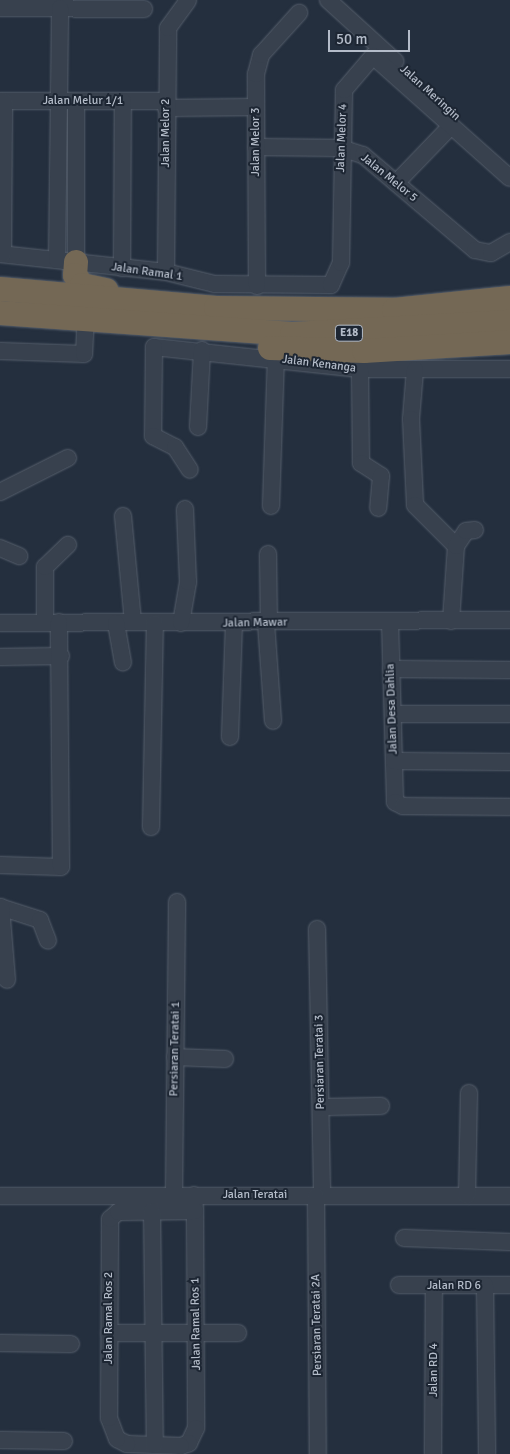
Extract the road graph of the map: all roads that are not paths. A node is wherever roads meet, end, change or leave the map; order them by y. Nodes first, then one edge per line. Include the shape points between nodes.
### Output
1 (188, 0) edge
2 (328, 0) edge
3 (138, 6) edge
4 (0, 8) edge
5 (60, 8) junction
6 (299, 13) dead end
7 (2, 101) edge
8 (59, 101) junction
9 (76, 101) junction
10 (124, 101) junction
11 (166, 104) junction
12 (256, 107) junction
13 (451, 126) junction
14 (256, 147) junction
15 (341, 148) junction
16 (510, 165) edge
17 (510, 178) edge
18 (396, 183) junction
19 (510, 242) edge
20 (2, 254) edge
21 (67, 261) junction
22 (122, 268) junction
23 (166, 272) junction
24 (0, 284) edge
25 (257, 286) junction
26 (510, 286) edge
27 (325, 287) joint
28 (0, 289) edge
29 (510, 298) edge
30 (466, 303) junction
31 (216, 308) junction
32 (0, 313) edge
33 (34, 316) junction
34 (86, 321) junction
35 (510, 322) edge
36 (0, 324) edge
37 (141, 325) junction
38 (187, 330) junction
39 (510, 342) edge
40 (154, 347) junction
41 (202, 350) junction
42 (0, 351) edge
43 (510, 354) edge
44 (276, 359) junction
45 (362, 360) junction
46 (510, 369) edge
47 (416, 370) junction
48 (198, 427) dead end
49 (68, 458) dead end
50 (190, 470) dead end
51 (0, 492) edge
52 (270, 506) dead end
53 (378, 508) dead end
54 (185, 509) dead end
55 (123, 516) dead end
56 (475, 530) dead end
57 (68, 545) dead end
58 (456, 546) junction
59 (0, 548) edge
60 (268, 554) dead end
61 (19, 556) dead end
62 (510, 620) edge
63 (390, 621) junction
64 (451, 621) junction
65 (52, 622) junction
66 (133, 622) junction
67 (0, 623) edge
68 (116, 623) junction
69 (155, 623) junction
70 (181, 623) junction
71 (268, 623) junction
72 (234, 624) junction
73 (61, 656) junction
74 (0, 657) edge
75 (123, 662) dead end
76 (391, 669) junction
77 (510, 670) edge
78 (393, 714) junction
79 (510, 714) edge
80 (273, 720) dead end
81 (230, 737) dead end
82 (394, 761) junction
83 (510, 762) edge
84 (510, 807) edge
85 (151, 827) dead end
86 (0, 865) edge
87 (177, 902) dead end
88 (0, 907) edge
89 (318, 929) dead end
90 (48, 941) dead end
91 (7, 980) dead end
92 (175, 1057) junction
93 (225, 1059) dead end
94 (469, 1093) dead end
95 (381, 1106) dead end
96 (321, 1107) junction
97 (174, 1195) junction
98 (0, 1196) edge
99 (319, 1196) junction
100 (467, 1196) junction
101 (510, 1196) edge
102 (194, 1203) junction
103 (152, 1211) junction
104 (404, 1238) dead end
105 (510, 1242) edge
106 (399, 1285) dead end
107 (510, 1285) edge
108 (434, 1286) junction
109 (485, 1286) junction
110 (109, 1333) junction
111 (155, 1333) junction
112 (195, 1333) junction
113 (238, 1333) dead end
114 (0, 1343) edge
115 (71, 1344) dead end
116 (0, 1440) edge
117 (64, 1441) dead end
118 (156, 1445) junction
119 (181, 1446) joint
120 (318, 1454) edge
121 (433, 1454) edge
122 (487, 1454) edge

1 - 11 street, Jalan Melor 2 via 168,28
2 - 16 street, Jalan Meringin
3 - 5 street
4 - 5 street
5 - 8 street
6 - 12 street, Jalan Melor 3 via 261,55
7 - 8 street, Jalan Melur 1/1
7 - 20 street
8 - 9 street, Jalan Melur 1/1
8 - 21 street
9 - 10 street, Jalan Melur 1/1
9 - 21 street
10 - 11 street, Jalan Melur 1/1
10 - 22 street
11 - 12 street, Jalan Melur 1/1
11 - 23 street, Jalan Melor 2
12 - 14 street, Jalan Melor 3
13 - 15 street, Jalan Melor 4 via 373,56 344,90
13 - 17 street, Jalan Melor 4
13 - 18 street
14 - 15 street, Jalan Melor 5
14 - 25 street, Jalan Melor 3
15 - 18 street, Jalan Melor 5 via 363,155
15 - 27 street, Jalan Melor 4 via 341,269 336,282
18 - 19 street, Jalan Melor 5 via 475,250 491,253
20 - 21 street, Jalan Ramal 1
21 - 22 street, Jalan Ramal 1
21 - 24 highway via 69,280 64,283
21 - 31 highway via 82,285
22 - 23 street, Jalan Ramal 1
23 - 25 street, Jalan Ramal 1 via 215,284
25 - 27 street, Jalan Ramal 1
26 - 30 highway
28 - 31 highway, E18
29 - 30 highway, E18
30 - 31 highway, E18 via 394,310
32 - 33 highway, E18
33 - 34 highway, E18
33 - 36 highway
34 - 37 highway, E18
34 - 42 street via 84,354
35 - 38 highway, E18 via 373,333
37 - 38 highway, E18
37 - 40 street
38 - 45 highway, E18 via 200,337 243,345
39 - 45 highway, E18
40 - 41 street, Jalan Kenanga
40 - 50 street via 153,436 175,447
41 - 44 street, Jalan Kenanga
41 - 48 street
43 - 45 highway
44 - 45 street, Jalan Kenanga
44 - 52 street
45 - 47 street, Jalan Kenanga
45 - 53 street via 361,463 381,476
46 - 47 street, Jalan Kenanga
47 - 58 street via 411,419 415,505
49 - 51 street
54 - 70 street via 188,582
55 - 66 street
56 - 58 street via 466,532
57 - 65 street via 45,567
58 - 64 street
59 - 61 street
60 - 71 street
62 - 64 street, Jalan Mawar
63 - 64 street, Jalan Mawar
63 - 71 street, Jalan Mawar
63 - 76 street, Jalan Desa Dahlia
65 - 67 street, Jalan Mawar
65 - 68 street, Jalan Mawar
65 - 73 street
66 - 68 street, Jalan Mawar
66 - 69 street, Jalan Mawar
68 - 75 street
69 - 70 street, Jalan Mawar
69 - 85 street
70 - 72 street, Jalan Mawar
71 - 72 street, Jalan Mawar
71 - 80 street
72 - 81 street
73 - 74 street
73 - 86 street via 61,867
76 - 77 street
76 - 78 street, Jalan Desa Dahlia
78 - 79 street
78 - 82 street, Jalan Desa Dahlia
82 - 83 street
82 - 84 street, Jalan Desa Dahlia via 394,797 404,806
87 - 92 street, Persiaran Teratai 1
88 - 90 street via 40,920
88 - 91 street
89 - 96 street, Persiaran Teratai 3
92 - 93 street
92 - 97 street, Persiaran Teratai 1
94 - 100 street
95 - 96 street
96 - 99 street, Persiaran Teratai 3
97 - 98 street, Jalan Teratai
97 - 102 street, Jalan Teratai
99 - 100 street, Jalan Teratai
99 - 102 street, Jalan Teratai
99 - 120 street, Persiaran Teratai 2A
100 - 101 street, Jalan Teratai
102 - 103 street, Jalan Ramal Ros 2
102 - 112 street, Jalan Ramal Ros 1
103 - 110 street, Jalan Ramal Ros 2 via 118,1212 110,1218
103 - 111 street
104 - 105 street
106 - 108 street, Jalan RD 6
107 - 109 street, Jalan RD 6
108 - 109 street, Jalan RD 6
108 - 121 street, Jalan RD 4
109 - 122 street
110 - 111 street
110 - 118 street, Jalan Ramal Ros 2 via 111,1430 127,1444
111 - 112 street
111 - 118 street
112 - 113 street
112 - 119 street, Jalan Ramal Ros 1 via 196,1428 189,1444
114 - 115 street
116 - 117 street
118 - 119 street, Jalan Ramal Ros 2

